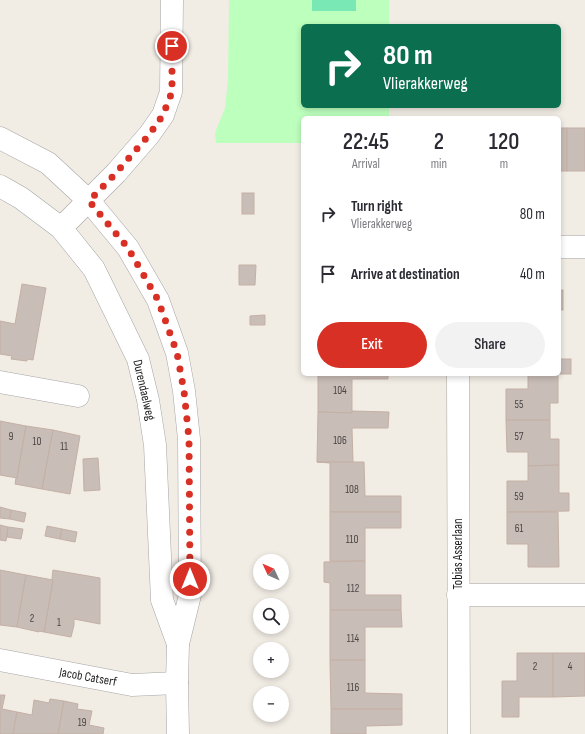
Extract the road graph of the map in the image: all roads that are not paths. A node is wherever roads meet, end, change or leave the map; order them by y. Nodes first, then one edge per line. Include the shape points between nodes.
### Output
1 (172, 0) edge
2 (0, 138) edge
3 (0, 186) edge
4 (89, 201) junction
5 (61, 228) junction
6 (561, 247) edge
7 (585, 247) edge
8 (458, 376) edge
9 (0, 382) edge
10 (78, 396) dead end
11 (585, 595) edge
12 (458, 596) junction
13 (178, 644) junction
14 (0, 660) edge
15 (177, 683) junction
16 (178, 734) edge
17 (459, 734) edge

1 - 4 street via 172,92 163,115 149,135
2 - 4 street, Durendaelweg via 48,163
3 - 5 street, Durendaelweg via 21,198
4 - 5 street
4 - 13 street, Durendaelweg via 128,248 158,300 177,353 189,439 190,564 190,595
5 - 13 street, Durendaelweg via 94,270 138,359 155,445 162,600
6 - 7 street
8 - 12 street, Tobias Asserlaan
9 - 10 street
11 - 12 street
12 - 17 street, Tobias Asserlaan
13 - 15 street, Durendaelweg
14 - 15 street, Jacob Catserf via 132,685
15 - 16 street, Durendaelweg

